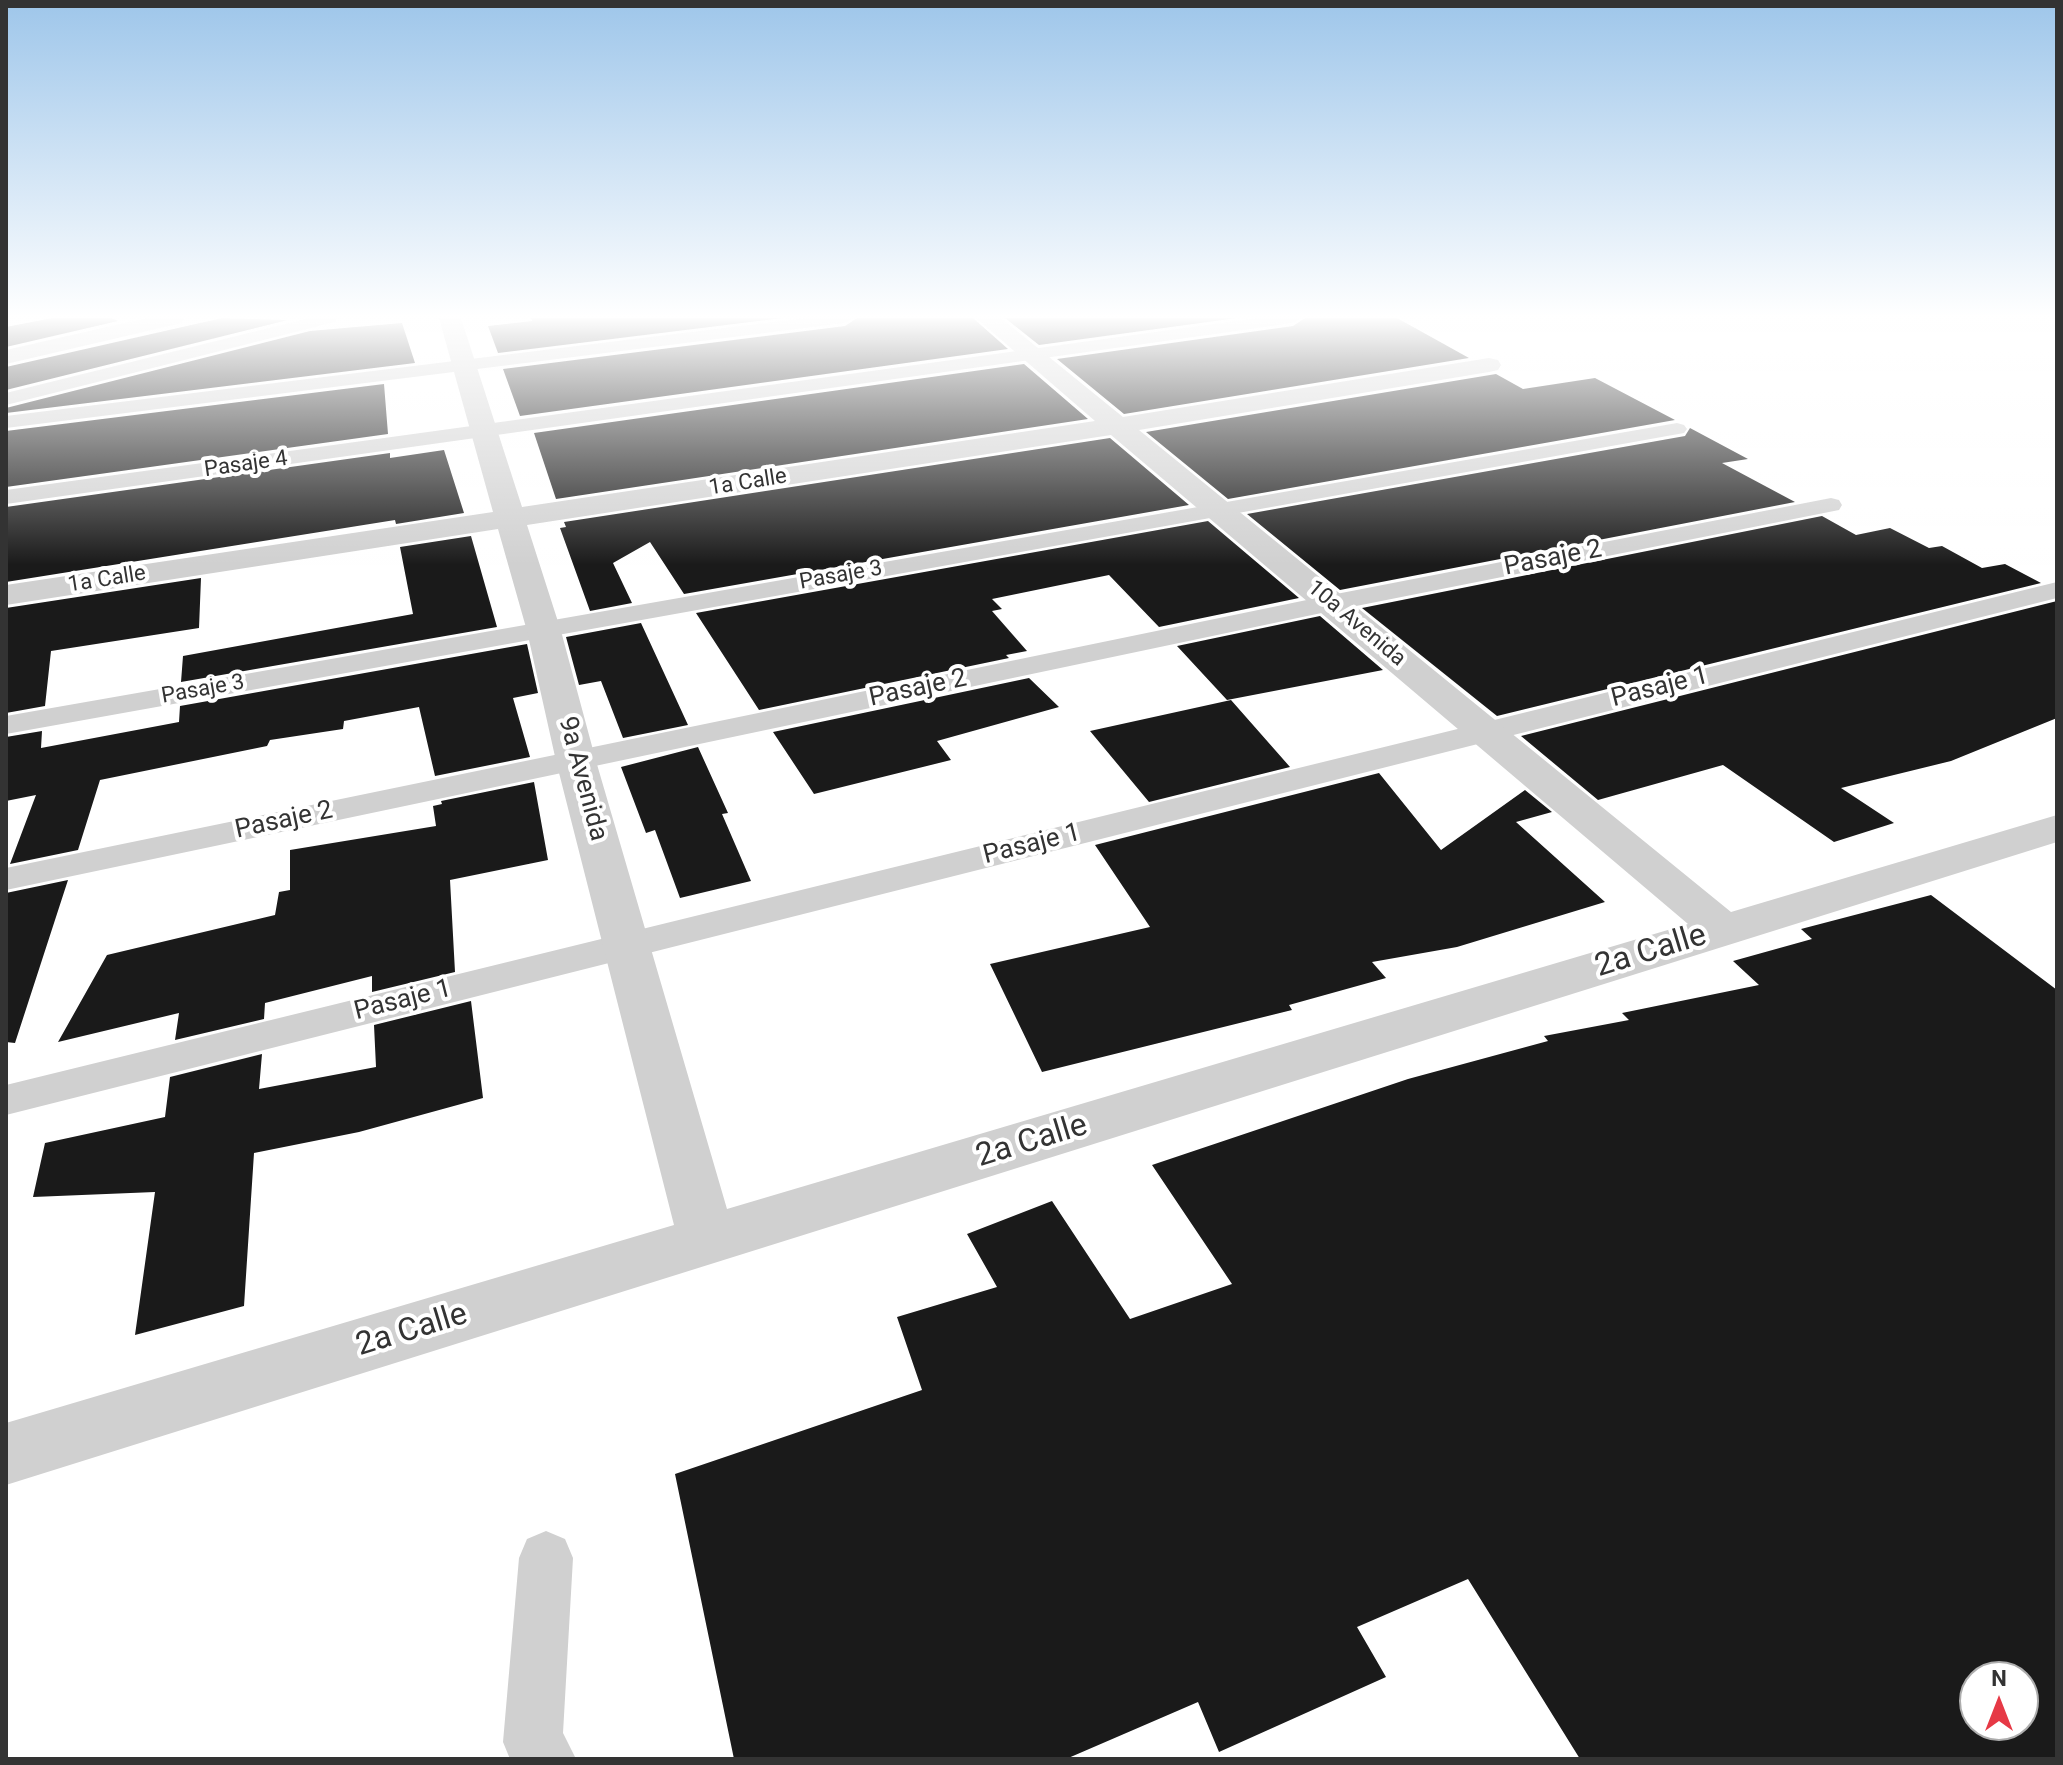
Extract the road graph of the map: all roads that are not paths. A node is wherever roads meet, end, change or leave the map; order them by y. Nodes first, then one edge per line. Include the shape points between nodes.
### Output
1 (187, 400) edge
2 (477, 400) edge
3 (711, 400) edge
4 (1087, 400) edge
5 (1273, 400) edge
6 (6, 422) edge
7 (1117, 426) junction
8 (1677, 429) dead end
9 (486, 432) junction
10 (6, 497) edge
11 (1831, 505) dead end
12 (1216, 507) junction
13 (510, 519) junction
14 (2057, 590) edge
15 (6, 595) edge
16 (1331, 603) junction
17 (544, 631) junction
18 (6, 725) edge
19 (1485, 732) junction
20 (576, 761) junction
21 (2057, 828) edge
22 (6, 879) edge
23 (1724, 930) junction
24 (627, 946) junction
25 (6, 1100) edge
26 (707, 1241) junction
27 (6, 1454) edge
28 (546, 1558) dead end
29 (546, 1759) edge

1 - 6 lane
2 - 9 street, 9a Avenida
3 - 9 lane, Pasaje 4
4 - 7 street, 10a Avenida
5 - 7 street, 1a Calle
7 - 12 street, 10a Avenida
7 - 13 street, 1a Calle
8 - 12 lane, Pasaje 3
9 - 10 lane, Pasaje 4
9 - 13 street, 9a Avenida
11 - 16 lane, Pasaje 2
12 - 16 street, 10a Avenida
12 - 17 lane, Pasaje 3
13 - 15 street, 1a Calle
13 - 17 street, 9a Avenida
14 - 19 lane, Pasaje 1
16 - 19 street, 10a Avenida
16 - 20 lane, Pasaje 2
17 - 18 lane, Pasaje 3
17 - 20 street, 9a Avenida
19 - 23 street, 10a Avenida
19 - 24 lane, Pasaje 1
20 - 22 lane, Pasaje 2
20 - 24 street, 9a Avenida
21 - 23 street, 2a Calle
23 - 26 street, 2a Calle
24 - 25 lane, Pasaje 1
24 - 26 street, 9a Avenida
26 - 27 street, 2a Calle
28 - 29 lane via 533,1742

